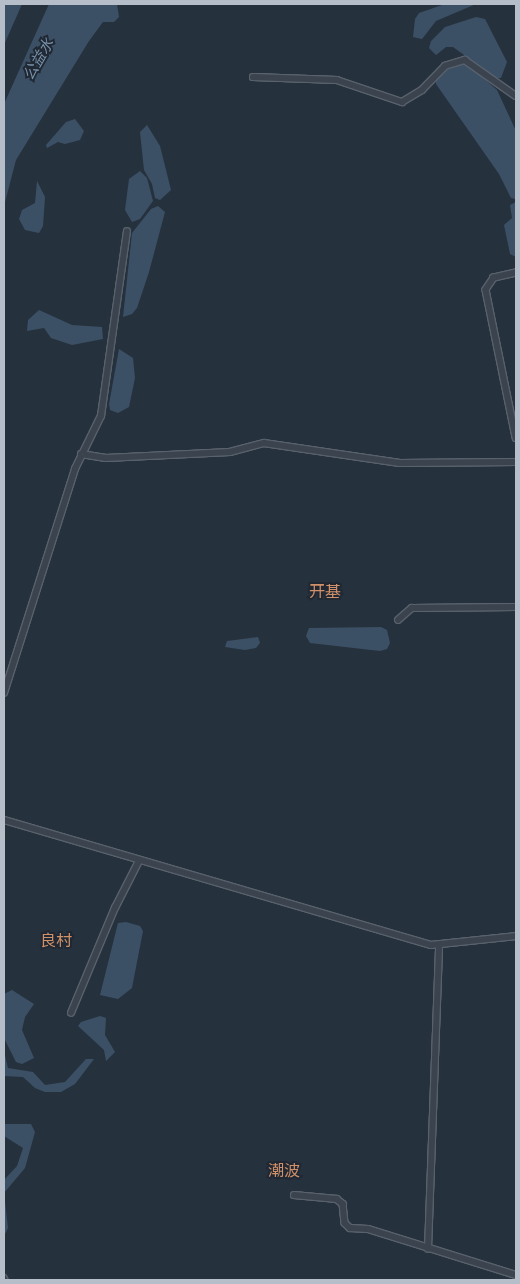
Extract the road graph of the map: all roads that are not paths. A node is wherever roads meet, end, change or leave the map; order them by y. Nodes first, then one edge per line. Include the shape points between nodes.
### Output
1 (254, 77) dead end
2 (516, 96) edge
3 (126, 232) dead end
4 (516, 273) edge
5 (516, 438) edge
6 (80, 454) junction
7 (516, 462) edge
8 (516, 607) edge
9 (398, 620) dead end
10 (4, 666) edge
11 (11, 671) junction
12 (4, 693) edge
13 (4, 820) edge
14 (139, 861) junction
15 (516, 936) edge
16 (439, 946) junction
17 (71, 1013) dead end
18 (294, 1196) dead end
19 (428, 1248) junction
20 (516, 1275) edge

1 - 2 street via 337,80 402,102 422,90 445,66 465,60
3 - 6 street via 103,408
4 - 5 street via 494,278 486,290
6 - 7 street via 106,458 230,452 264,443 400,463
6 - 11 street
8 - 9 street via 412,608
10 - 11 street
11 - 12 street
13 - 14 street
14 - 16 street
14 - 17 street via 115,908
15 - 16 street
16 - 19 street
18 - 19 street via 335,1198 343,1204 348,1227 368,1229
19 - 20 street

